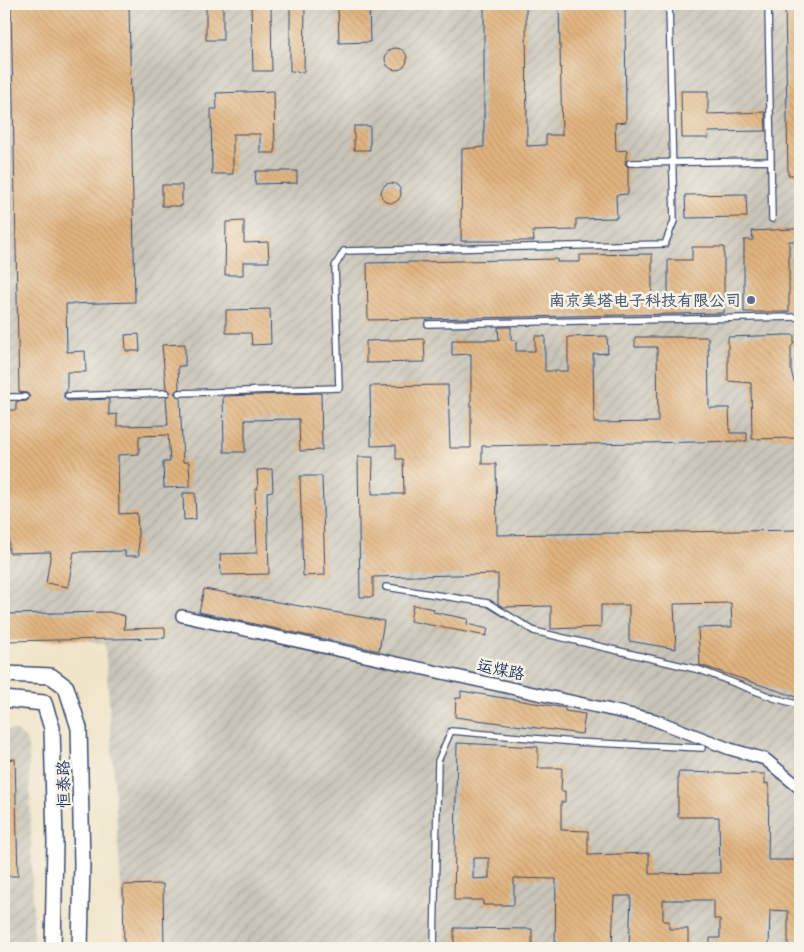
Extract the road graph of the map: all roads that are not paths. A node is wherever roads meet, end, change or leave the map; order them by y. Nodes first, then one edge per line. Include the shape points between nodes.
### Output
1 (668, 4) edge
2 (768, 4) edge
3 (771, 161) junction
4 (672, 162) junction
5 (630, 163) dead end
6 (772, 219) dead end
7 (800, 317) edge
8 (428, 324) dead end
9 (179, 392) dead end
10 (166, 393) dead end
11 (68, 396) dead end
12 (4, 397) edge
13 (25, 397) dead end
14 (386, 588) dead end
15 (182, 616) dead end
16 (4, 674) edge
17 (4, 699) edge
18 (800, 705) edge
19 (702, 748) dead end
20 (800, 788) edge
21 (53, 948) edge
22 (80, 948) edge
23 (434, 948) edge

1 - 4 lane
2 - 3 lane
3 - 4 lane
3 - 6 lane
4 - 5 lane
4 - 9 lane via 674,221 665,244 344,251 335,266 339,388
7 - 8 lane
10 - 11 lane
12 - 13 lane
14 - 18 lane via 488,603 534,631 700,670
15 - 20 street, 运煤路 via 652,719 730,750 765,759
16 - 22 street, 恒泰路 via 51,676 66,687 79,728
17 - 21 street, 恒泰路 via 44,703 52,728
19 - 23 lane via 574,742 451,731 438,761

